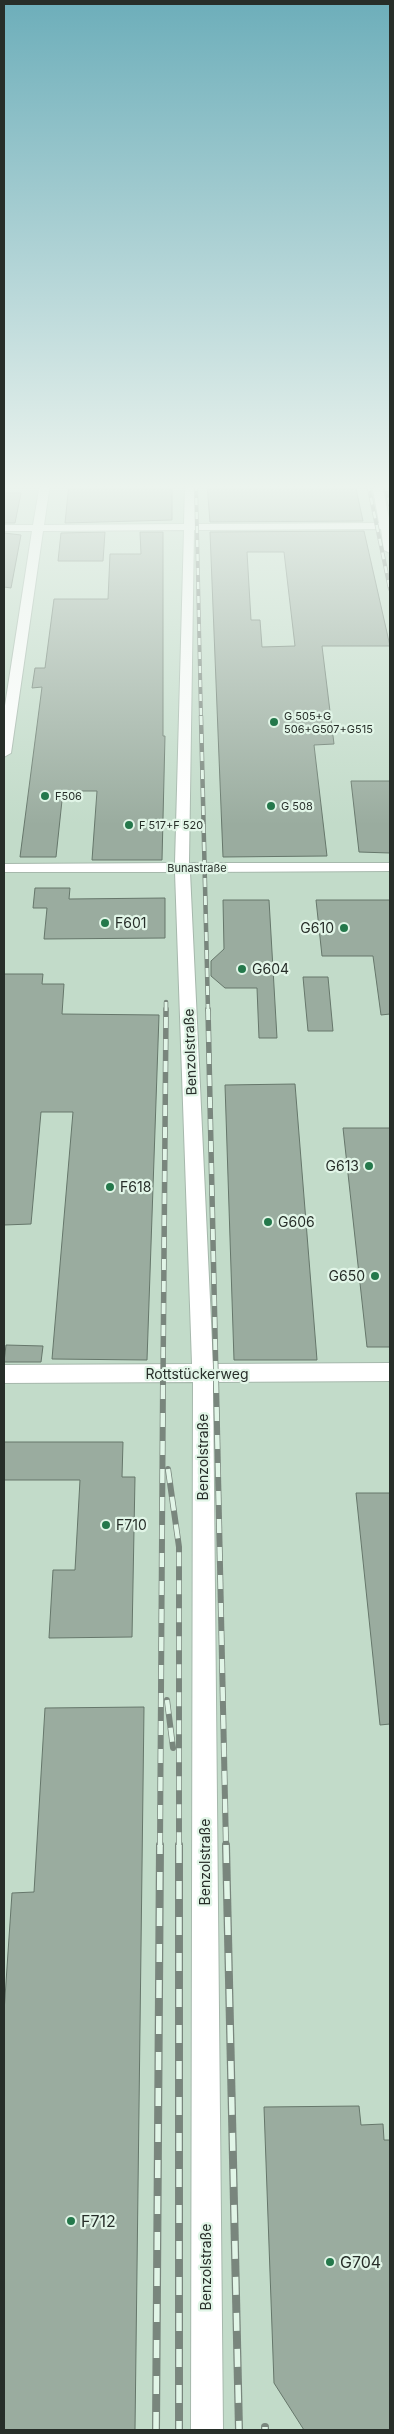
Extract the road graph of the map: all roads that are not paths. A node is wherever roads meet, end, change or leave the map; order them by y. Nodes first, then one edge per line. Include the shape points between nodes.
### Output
1 (28, 598) edge
2 (187, 598) edge
3 (4, 753) edge
4 (390, 867) edge
5 (4, 868) edge
6 (182, 868) junction
7 (390, 1372) edge
8 (4, 1374) edge
9 (203, 1374) junction
10 (207, 2430) edge

1 - 3 street
2 - 6 street, Benzolstraße
4 - 6 street, Bunastraße
5 - 6 street, Bunastraße
6 - 9 street, Benzolstraße
7 - 9 street, Rottstückerweg
8 - 9 street, Rottstückerweg
9 - 10 street, Benzolstraße

